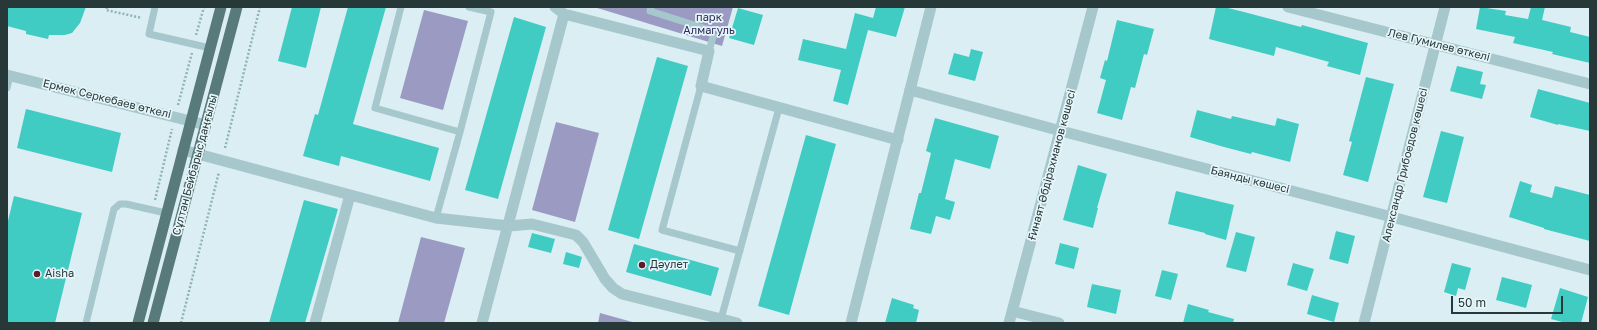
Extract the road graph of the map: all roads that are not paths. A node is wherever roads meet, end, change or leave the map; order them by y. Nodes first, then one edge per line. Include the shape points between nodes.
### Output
1 (155, 7) edge
2 (221, 7) edge
3 (237, 7) edge
4 (401, 7) edge
5 (469, 7) edge
6 (555, 7) edge
7 (651, 7) edge
8 (931, 7) edge
9 (1093, 7) edge
10 (1288, 7) edge
11 (1445, 7) edge
12 (564, 14) junction
13 (1436, 44) junction
14 (210, 48) junction
15 (709, 51) junction
16 (8, 75) edge
17 (1590, 84) edge
18 (701, 86) junction
19 (7, 88) edge
20 (910, 90) junction
21 (779, 108) junction
22 (191, 120) junction
23 (206, 125) junction
24 (1061, 131) junction
25 (460, 132) junction
26 (898, 140) junction
27 (183, 150) junction
28 (198, 154) junction
29 (350, 195) junction
30 (166, 213) junction
31 (1392, 217) junction
32 (436, 218) junction
33 (509, 226) junction
34 (740, 251) junction
35 (1590, 270) edge
36 (1012, 311) junction
37 (722, 319) junction
38 (86, 323) edge
39 (138, 323) edge
40 (153, 323) edge
41 (315, 323) edge
42 (482, 323) edge
43 (737, 323) edge
44 (851, 323) edge
45 (1009, 323) edge
46 (1059, 323) edge
47 (1364, 323) edge

1 - 14 lane via 149,34
2 - 14 main road, Сұлтан Бейбарыс даңғылы
3 - 23 main road, Сұлтан Бейбарыс даңғылы
4 - 25 lane via 375,108
5 - 25 lane via 491,12
6 - 12 street
7 - 15 lane via 650,11 710,30 713,37
8 - 20 street
9 - 24 street, Ғинаят Әбдірахманов көшесі
10 - 13 street, Лев Гумилев өткелі
11 - 13 street, Александр Грибоедов көшесі
12 - 15 street
12 - 33 street
13 - 17 street, Лев Гумилев өткелі
13 - 31 street, Александр Грибоедов көшесі
14 - 22 main road, Сұлтан Бейбарыс даңғылы
15 - 18 street
16 - 19 lane
16 - 22 street, Ермек Серкебаев өткелі
18 - 21 street
18 - 34 lane via 662,230
20 - 24 street, Баянды көшесі
20 - 26 street
21 - 26 street
21 - 34 lane
22 - 23 street, Ермек Серкебаев өткелі
22 - 27 main road, Сұлтан Бейбарыс даңғылы
23 - 28 main road, Сұлтан Бейбарыс даңғылы
24 - 31 street, Баянды көшесі
24 - 36 street, Ғинаят Әбдірахманов көшесі
25 - 32 lane
26 - 44 street
27 - 28 street
27 - 30 main road, Сұлтан Бейбарыс даңғылы
28 - 29 street
28 - 40 main road, Сұлтан Бейбарыс даңғылы
29 - 32 street
29 - 41 street
30 - 38 lane via 120,204 114,209
30 - 39 main road, Сұлтан Бейбарыс даңғылы
31 - 35 street, Баянды көшесі
31 - 47 street, Александр Грибоедов көшесі
32 - 33 street
33 - 37 street via 532,224 576,236 584,242 605,279 622,294
33 - 42 street
34 - 37 lane
36 - 45 street, Ғинаят Әбдірахманов көшесі
36 - 46 street
37 - 43 street

